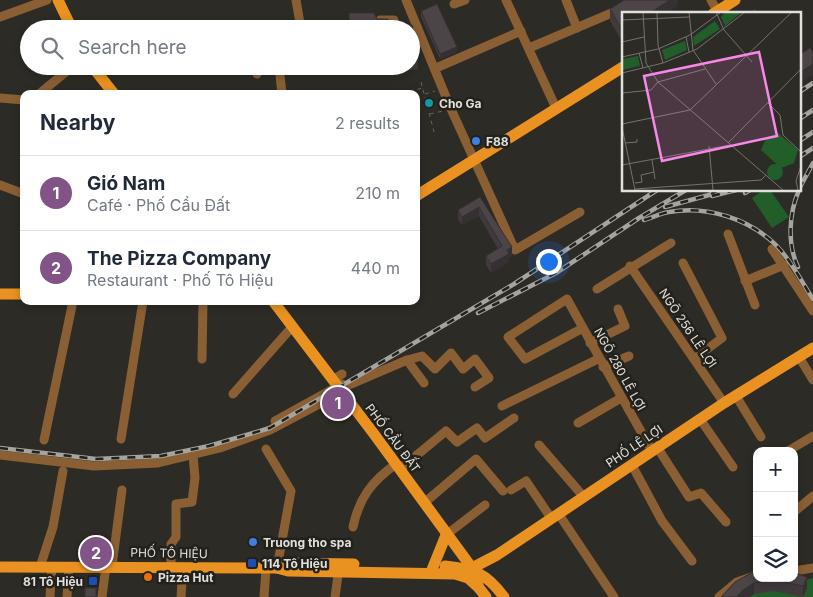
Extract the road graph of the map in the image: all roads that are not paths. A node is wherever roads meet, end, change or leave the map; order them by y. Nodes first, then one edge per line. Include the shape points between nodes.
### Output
1 (47, 0) edge
2 (58, 0) edge
3 (296, 0) edge
4 (406, 0) edge
5 (465, 0) edge
6 (506, 0) edge
7 (566, 0) edge
8 (711, 0) edge
9 (735, 0) edge
10 (454, 4) dead end
11 (614, 12) edge
12 (716, 12) edge
13 (717, 12) edge
14 (0, 16) edge
15 (68, 20) edge
16 (299, 20) edge
17 (380, 20) edge
18 (394, 20) edge
19 (414, 20) edge
20 (577, 28) junction
21 (521, 31) junction
22 (420, 35) edge
23 (422, 40) joint
24 (528, 48) junction
25 (420, 50) edge
26 (426, 51) junction
27 (436, 68) junction
28 (622, 68) edge
29 (62, 75) edge
30 (99, 75) edge
31 (280, 75) edge
32 (44, 90) edge
33 (111, 90) edge
34 (282, 90) edge
35 (0, 98) edge
36 (20, 100) edge
37 (556, 108) junction
38 (475, 158) junction
39 (0, 185) edge
40 (20, 192) edge
41 (420, 193) edge
42 (580, 212) dead end
43 (728, 234) dead end
44 (671, 243) dead end
45 (772, 249) dead end
46 (683, 263) dead end
47 (784, 265) junction
48 (630, 266) junction
49 (745, 281) junction
50 (596, 289) dead end
51 (0, 294) edge
52 (20, 294) edge
53 (73, 305) edge
54 (142, 305) edge
55 (203, 305) edge
56 (276, 305) edge
57 (755, 305) dead end
58 (618, 309) dead end
59 (813, 311) edge
60 (292, 327) junction
61 (583, 328) junction
62 (590, 342) junction
63 (813, 348) edge
64 (629, 356) dead end
65 (799, 357) junction
66 (202, 359) dead end
67 (694, 359) junction
68 (407, 360) junction
69 (601, 363) junction
70 (354, 378) dead end
71 (813, 380) edge
72 (340, 383) junction
73 (424, 383) dead end
74 (475, 387) dead end
75 (232, 394) dead end
76 (736, 396) junction
77 (621, 398) junction
78 (724, 403) junction
79 (502, 406) dead end
80 (514, 418) dead end
81 (700, 420) junction
82 (578, 423) dead end
83 (268, 425) dead end
84 (761, 436) dead end
85 (813, 436) edge
86 (121, 439) dead end
87 (44, 440) dead end
88 (539, 445) dead end
89 (795, 447) edge
90 (266, 449) dead end
91 (655, 449) junction
92 (193, 455) junction
93 (0, 456) edge
94 (632, 465) junction
95 (398, 467) junction
96 (733, 467) dead end
97 (63, 471) dead end
98 (122, 490) dead end
99 (584, 496) junction
100 (813, 496) edge
101 (424, 503) junction
102 (485, 505) dead end
103 (798, 509) edge
104 (554, 515) junction
105 (726, 522) dead end
106 (353, 527) dead end
107 (446, 535) junction
108 (692, 561) dead end
109 (109, 566) junction
110 (0, 567) edge
111 (46, 567) junction
112 (69, 567) junction
113 (177, 567) junction
114 (271, 568) junction
115 (339, 568) junction
116 (432, 568) junction
117 (472, 568) junction
118 (813, 568) edge
119 (798, 570) edge
120 (753, 576) edge
121 (483, 593) edge
122 (50, 597) edge
123 (67, 597) edge
124 (102, 597) edge
125 (181, 597) edge
126 (264, 597) edge
127 (335, 597) edge
128 (504, 597) edge
129 (614, 597) edge
130 (719, 597) edge

1 - 14 street
2 - 15 main road
3 - 16 street
4 - 19 street
5 - 10 street
6 - 21 street
7 - 20 street
8 - 12 street
9 - 13 main road
11 - 20 street
17 - 18 street
20 - 24 street
21 - 24 street
21 - 27 street
22 - 23 street
23 - 26 street
24 - 37 street
25 - 26 street
26 - 27 street
27 - 38 street
28 - 37 main road
29 - 32 street
30 - 33 main road
31 - 34 street
35 - 36 street
37 - 38 main road
38 - 41 main road
38 - 42 street via 515,250
39 - 40 street
43 - 49 street
44 - 48 street
45 - 47 street
46 - 67 street via 722,338
47 - 49 street
47 - 59 street
48 - 50 street
48 - 67 street, NGÕ 256 LÊ LỢI
49 - 57 street
51 - 52 main road
53 - 87 street
54 - 86 street
55 - 66 street
56 - 60 main road, PHỐ CẦU ĐẤT
58 - 62 street via 625,326
60 - 72 main road, PHỐ CẦU ĐẤT
60 - 75 street
61 - 61 street, NGÕ 280 LÊ LỢI via 567,299 508,337 525,359
61 - 62 street, NGÕ 280 LÊ LỢI
62 - 69 street, NGÕ 280 LÊ LỢI
63 - 65 main road, PHỐ LÊ LỢI
64 - 69 street
65 - 71 street
65 - 76 main road, PHỐ LÊ LỢI
67 - 78 street, NGÕ 256 LÊ LỢI
68 - 72 street via 344,387
68 - 73 street
68 - 74 street via 422,356 435,369 451,353 463,369 475,359 489,378
69 - 77 street, NGÕ 280 LÊ LỢI
69 - 79 street
70 - 72 street
72 - 83 street
72 - 92 street via 270,430
72 - 95 main road, PHỐ CẦU ĐẤT
76 - 78 main road, PHỐ LÊ LỢI
76 - 84 street
77 - 82 street
77 - 91 street, NGÕ 280 LÊ LỢI
78 - 81 main road, PHỐ LÊ LỢI
80 - 95 street via 485,438 477,428 457,442 446,430
81 - 91 main road, PHỐ LÊ LỢI
81 - 96 street
85 - 89 street
88 - 99 street
90 - 114 street via 291,491
91 - 94 main road, PHỐ LÊ LỢI
91 - 105 street, NGÕ 280 LÊ LỢI via 689,497 701,493
92 - 93 street via 158,464 94,466
92 - 113 street via 192,502 176,504 176,537 171,544
94 - 99 main road, PHỐ LÊ LỢI
94 - 108 street via 662,521
95 - 101 main road, PHỐ CẦU ĐẤT
95 - 106 street via 367,490 357,509
97 - 111 street
98 - 109 street
99 - 104 main road, PHỐ LÊ LỢI
100 - 103 street
101 - 104 street via 476,459 507,490 526,481
101 - 107 main road, PHỐ CẦU ĐẤT
102 - 107 street
104 - 117 main road, PHỐ LÊ LỢI
104 - 129 street
107 - 116 main road
107 - 117 main road, PHỐ CẦU ĐẤT
109 - 112 main road, PHỐ TÔ HIỆU
109 - 113 main road, PHỐ TÔ HIỆU
109 - 124 street
110 - 111 main road, PHỐ TÔ HIỆU
111 - 112 main road, PHỐ TÔ HIỆU
111 - 122 street
112 - 123 street
113 - 114 main road, PHỐ TÔ HIỆU
113 - 125 street
114 - 115 main road, PHỐ TÔ HIỆU via 288,571
114 - 126 street
115 - 116 main road, PHỐ TÔ HIỆU
115 - 127 street
116 - 117 main road, PHỐ TÔ HIỆU
116 - 121 main road, PHỐ TÔ HIỆU via 468,578
117 - 121 main road
117 - 128 main road via 491,580
118 - 119 street
120 - 130 street via 736,582

